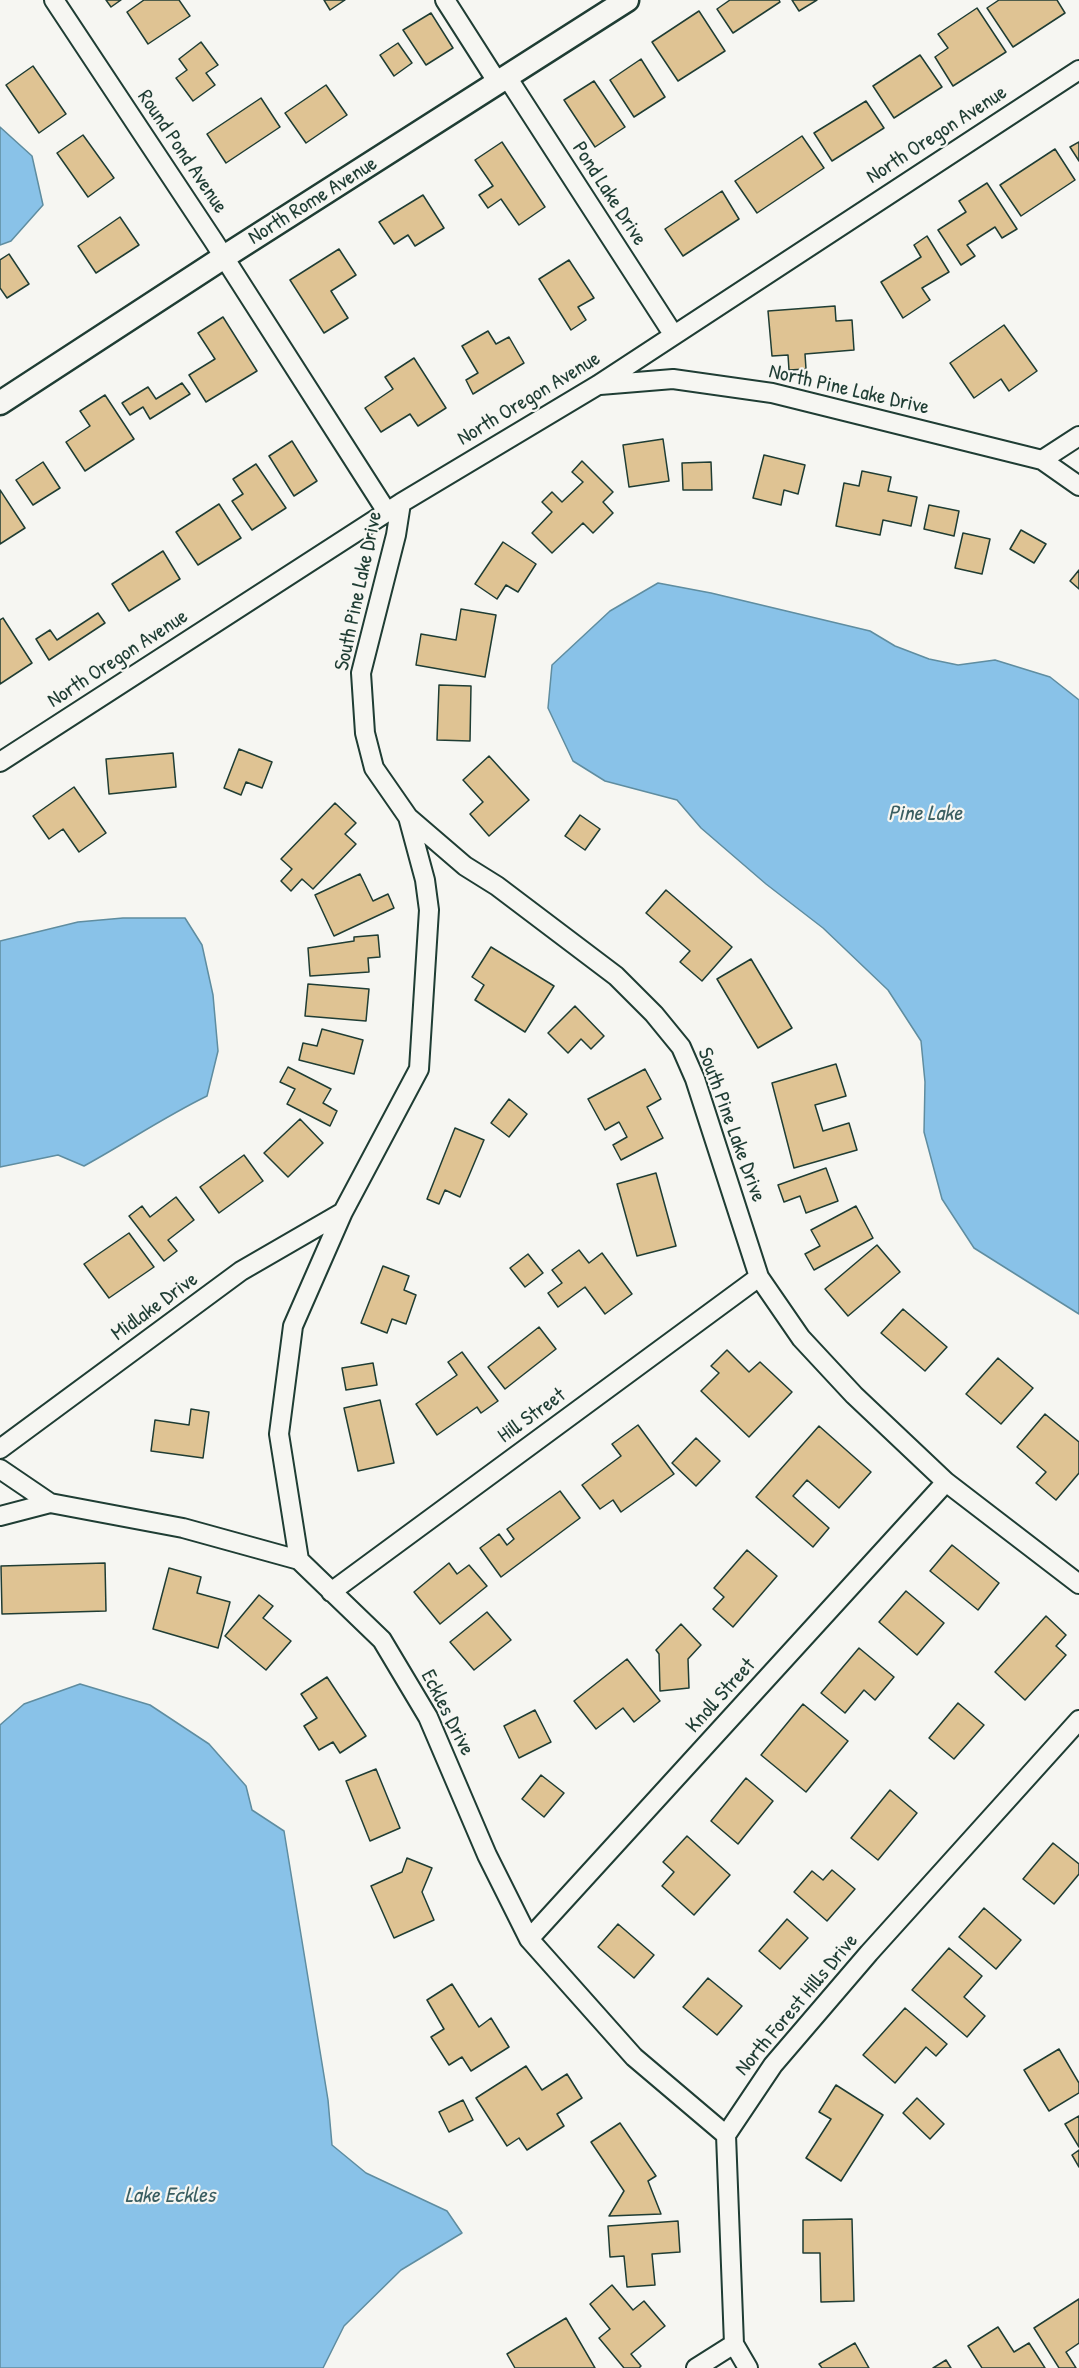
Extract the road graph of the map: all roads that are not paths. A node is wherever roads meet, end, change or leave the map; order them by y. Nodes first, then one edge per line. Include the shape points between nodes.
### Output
1 (54, 0) edge
2 (445, 0) edge
3 (627, 0) edge
4 (1079, 70) edge
5 (503, 80) junction
6 (224, 257) junction
7 (673, 334) junction
8 (598, 385) junction
9 (0, 403) edge
10 (1079, 436) edge
11 (1042, 460) junction
12 (1079, 486) edge
13 (394, 507) junction
14 (0, 762) edge
15 (408, 817) junction
16 (343, 1212) junction
17 (759, 1277) junction
18 (0, 1449) edge
19 (0, 1469) edge
20 (946, 1482) junction
21 (50, 1503) junction
22 (0, 1516) edge
23 (298, 1560) junction
24 (1079, 1584) edge
25 (331, 1592) junction
26 (1079, 1720) edge
27 (530, 1939) junction
28 (726, 2135) junction
29 (734, 2344) junction
30 (696, 2368) edge
31 (748, 2368) edge

1 - 6 street, Round Pond Avenue
2 - 5 street, Pond Lake Drive
3 - 5 street, North Rome Avenue
4 - 7 street, North Oregon Avenue
5 - 6 street, North Rome Avenue
5 - 7 street, Pond Lake Drive
6 - 9 street, North Rome Avenue
6 - 13 street, Round Pond Avenue
7 - 8 street, North Oregon Avenue
8 - 11 street, North Pine Lake Drive via 673,379 772,393
8 - 13 street, North Oregon Avenue
10 - 11 street
11 - 12 street, North Pine Lake Drive
13 - 14 street, North Oregon Avenue
13 - 15 street, South Pine Lake Drive via 396,535 361,673 365,733 374,768
15 - 16 street via 429,910 418,1069
15 - 17 street, South Pine Lake Drive via 465,866 615,976 681,1047
16 - 18 street, Midlake Drive via 241,1271
16 - 23 street via 293,1326 279,1434
17 - 20 street, South Pine Lake Drive via 801,1338 854,1395
17 - 25 street, Hill Street
19 - 21 street
20 - 24 street, South Pine Lake Drive
20 - 27 street, Knoll Street
21 - 22 street, Eckles Drive
21 - 23 street, Eckles Drive via 183,1528
23 - 25 street, Eckles Drive
25 - 27 street, Eckles Drive via 382,1640 428,1717 487,1855
26 - 28 street, North Forest Hills Drive via 868,1953 773,2065
27 - 28 street, Eckles Drive via 634,2057
28 - 29 street
29 - 30 street
29 - 31 street

